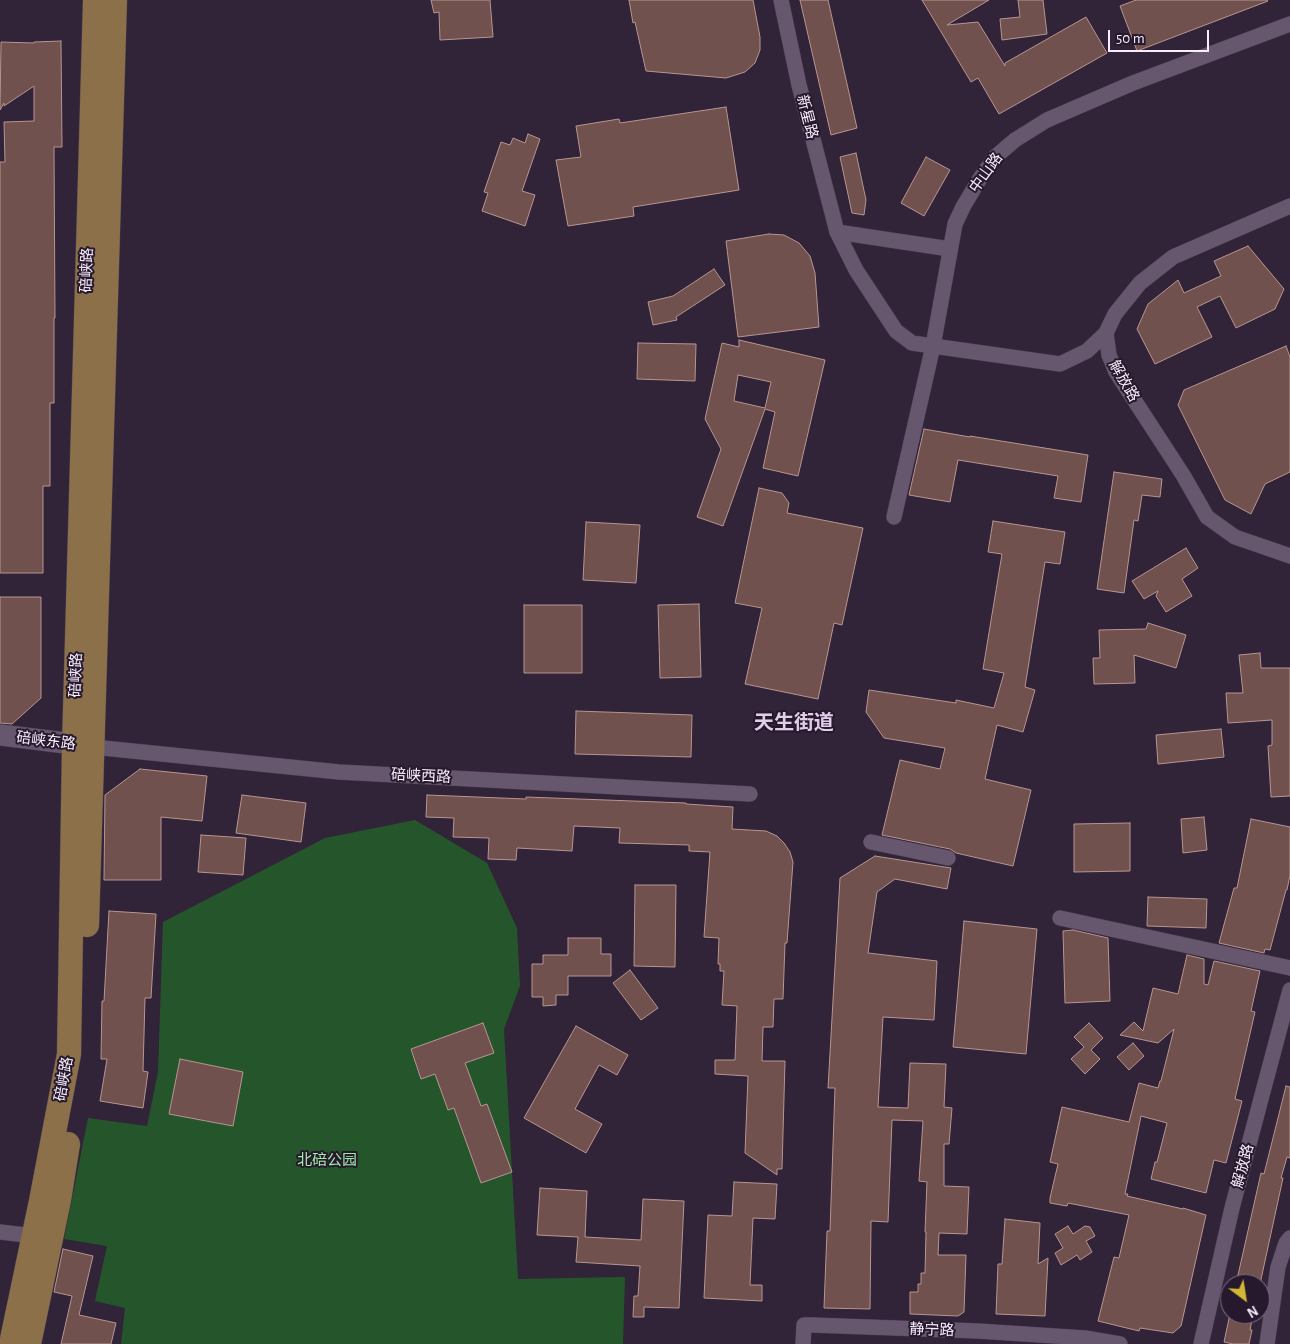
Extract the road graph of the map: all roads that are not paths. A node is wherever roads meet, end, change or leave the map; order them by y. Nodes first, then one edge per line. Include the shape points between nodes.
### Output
1 (95, 0) edge
2 (115, 0) edge
3 (781, 0) edge
4 (1290, 24) edge
5 (1290, 206) edge
6 (837, 232) junction
7 (950, 249) junction
8 (1106, 333) junction
9 (933, 346) junction
10 (894, 517) dead end
11 (1290, 556) edge
12 (0, 735) edge
13 (83, 746) junction
14 (750, 794) dead end
15 (871, 842) dead end
16 (948, 858) dead end
17 (1060, 918) dead end
18 (1290, 968) edge
19 (1290, 990) edge
20 (0, 1232) edge
21 (34, 1236) junction
22 (1290, 1238) edge
23 (12, 1344) edge
24 (29, 1344) edge
25 (803, 1344) edge
26 (1120, 1344) edge
27 (1201, 1344) edge
28 (1267, 1344) edge

1 - 13 main road, 碚峡路
2 - 13 main road, 碚峡路
3 - 6 street, 新星路 via 799,86
4 - 7 street, 中山路 via 1047,120 1015,140 994,157 979,180 955,224
5 - 8 street via 1173,257 1140,283 1115,314
6 - 7 street
6 - 9 street, 新星路 via 856,270 896,332 912,343
7 - 9 street, 中山路
8 - 9 street, 新星路 via 1087,351 1060,364
8 - 11 street, 解放路 via 1108,355 1116,372 1184,475 1207,517 1235,537
9 - 10 street, 中山路
12 - 13 street, 碚峡东路
13 - 14 street, 碚峡西路 via 339,772
13 - 21 main road, 碚峡路 via 69,1054
13 - 24 main road, 碚峡路 via 83,1051 59,1200
15 - 16 street
17 - 18 street
19 - 27 street, 解放路 via 1232,1208
20 - 21 street
21 - 23 main road, 碚峡路
22 - 28 street via 1278,1267
25 - 26 street, 静宁路 via 804,1326 978,1331 1085,1338

